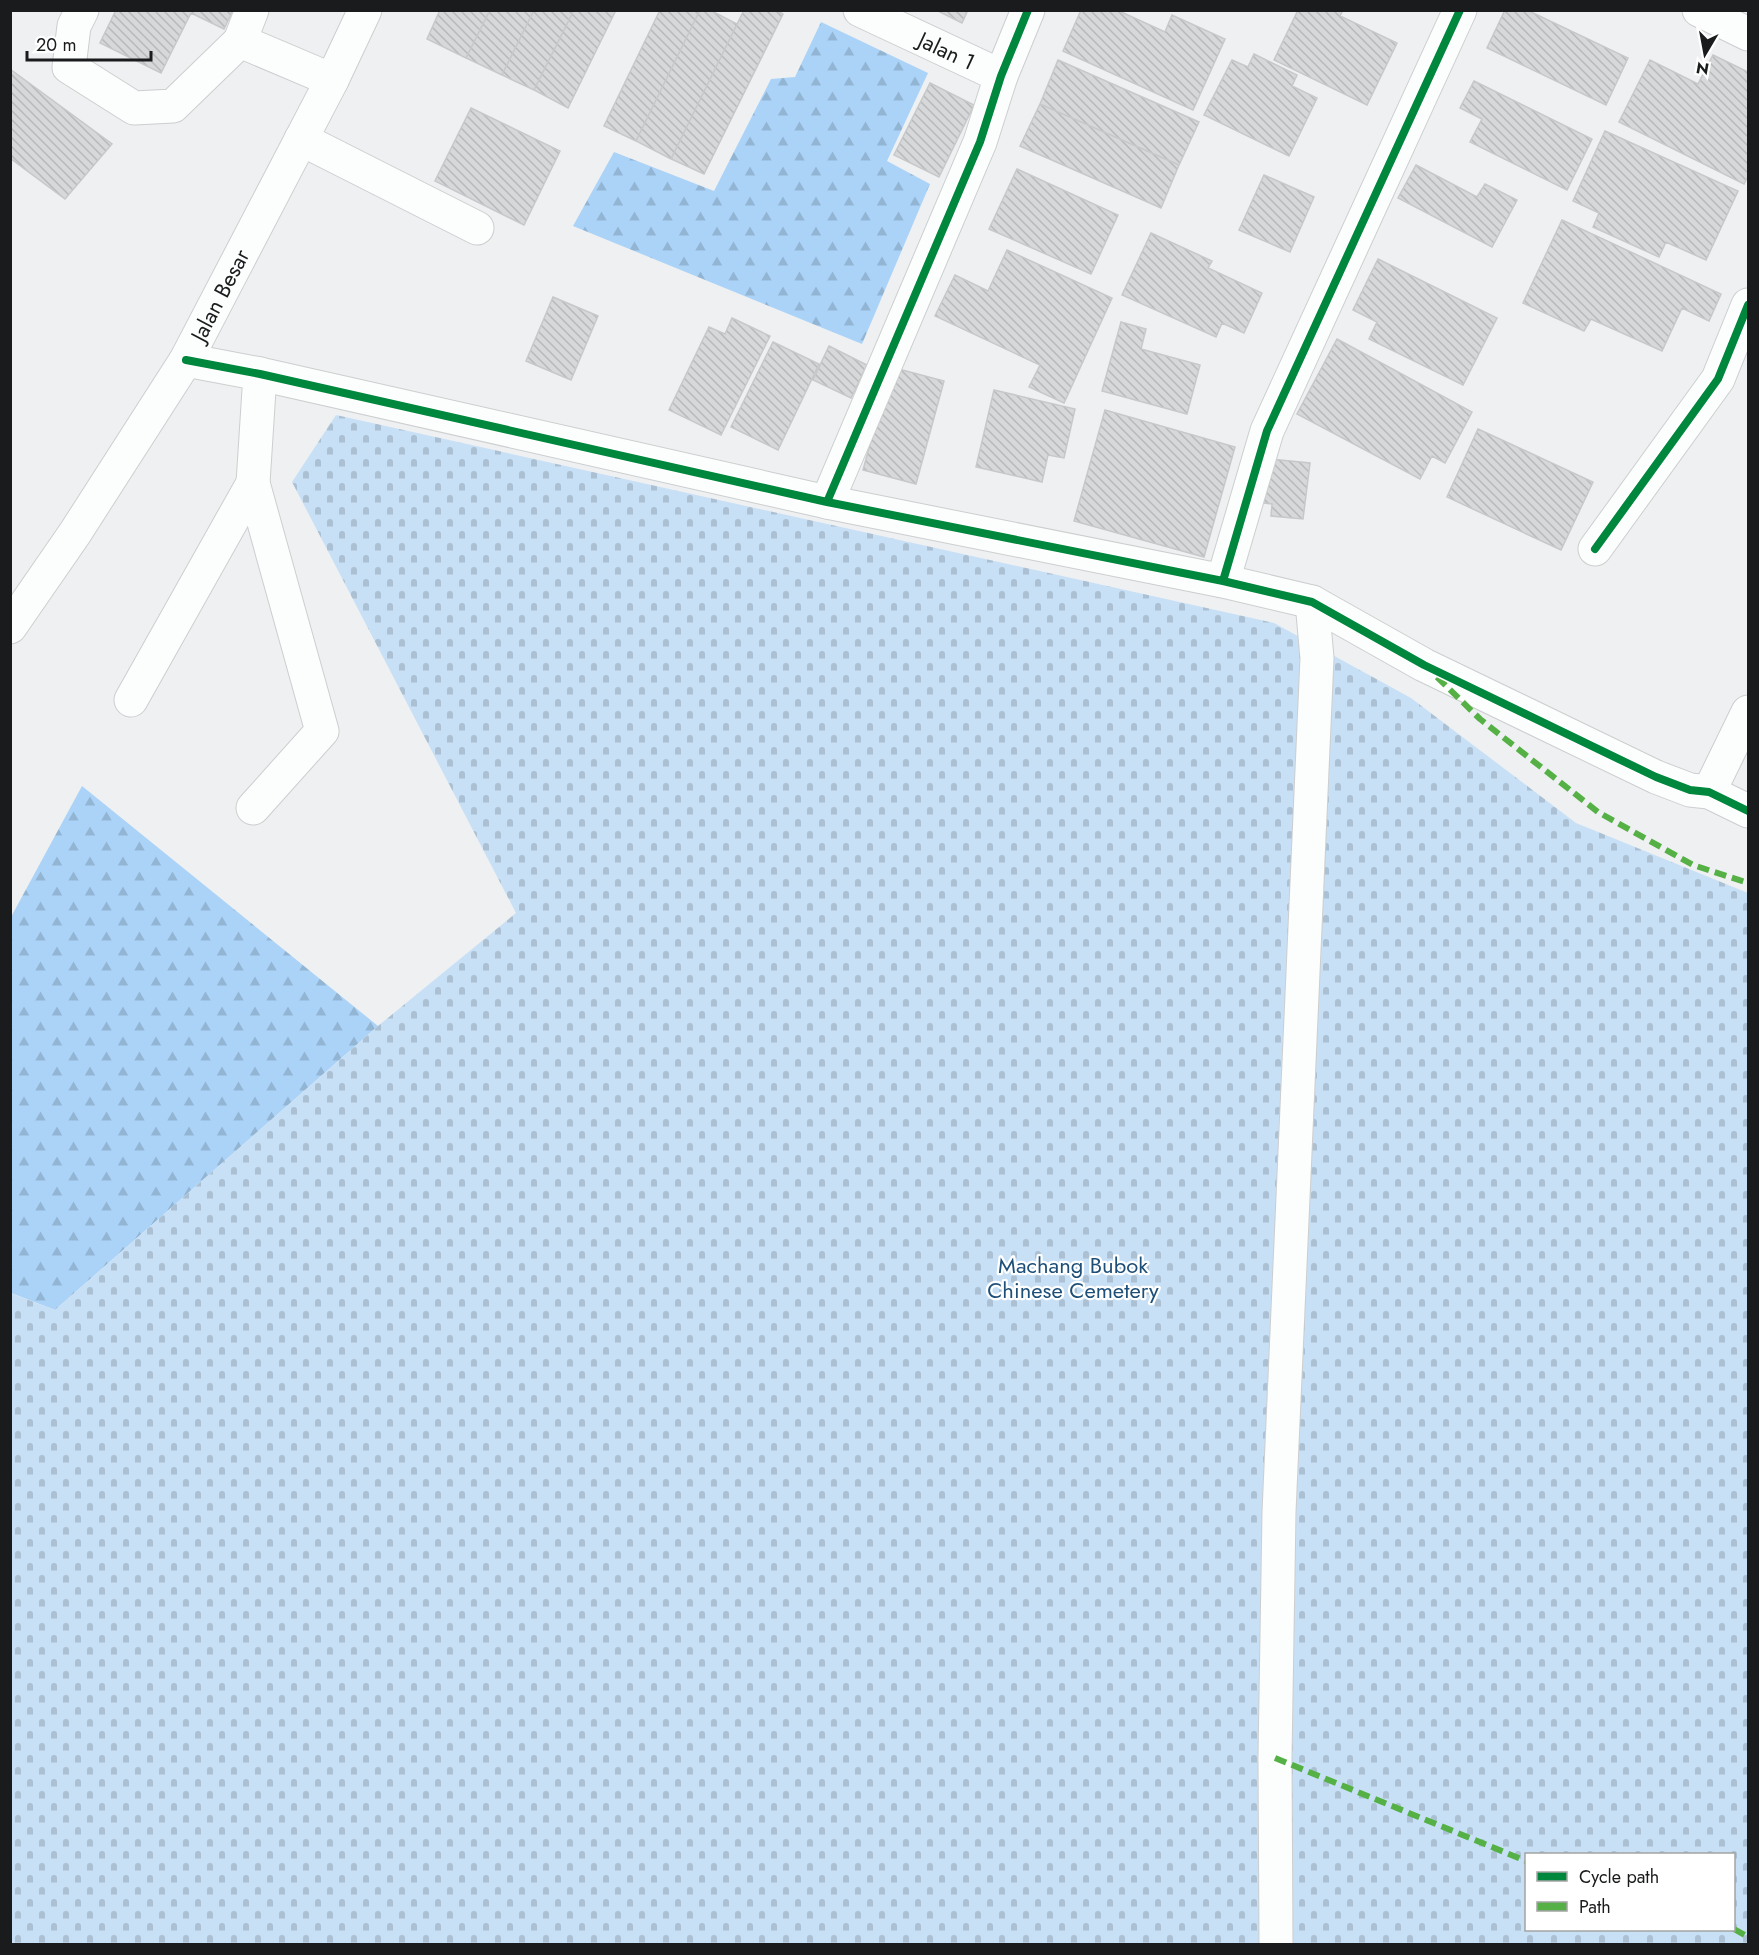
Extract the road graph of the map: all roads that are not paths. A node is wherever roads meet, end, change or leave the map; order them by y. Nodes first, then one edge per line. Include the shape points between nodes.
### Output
1 (82, 10) edge
2 (252, 10) edge
3 (365, 10) edge
4 (860, 10) edge
5 (1028, 10) edge
6 (1460, 10) edge
7 (1699, 10) edge
8 (1749, 34) edge
9 (240, 41) junction
10 (1001, 76) junction
11 (332, 80) junction
12 (301, 139) junction
13 (477, 228) dead end
14 (1749, 305) edge
15 (186, 360) junction
16 (260, 374) junction
17 (253, 483) junction
18 (827, 502) junction
19 (1595, 549) dead end
20 (1223, 581) junction
21 (1312, 602) junction
22 (10, 627) edge
23 (131, 700) dead end
24 (1749, 712) edge
25 (1709, 792) junction
26 (253, 808) dead end
27 (1749, 811) edge
28 (1275, 1944) edge

1 - 9 street via 74,26 69,67 134,108 173,106
2 - 9 street
3 - 11 street, Jalan Besar
4 - 10 street, Jalan 1
5 - 10 street
6 - 20 street via 1267,431
7 - 8 street
9 - 11 street
10 - 18 street via 980,142
11 - 12 street, Jalan Besar
12 - 13 street
12 - 15 street, Jalan Besar
14 - 19 street via 1718,379
15 - 16 street
15 - 22 street, Jalan Besar
16 - 17 street
16 - 18 street
17 - 23 street
17 - 26 street via 322,731
18 - 20 street
20 - 21 street
21 - 25 street via 1424,664 1656,777 1690,790
21 - 28 street via 1317,658 1279,1512
24 - 25 street
25 - 27 street

